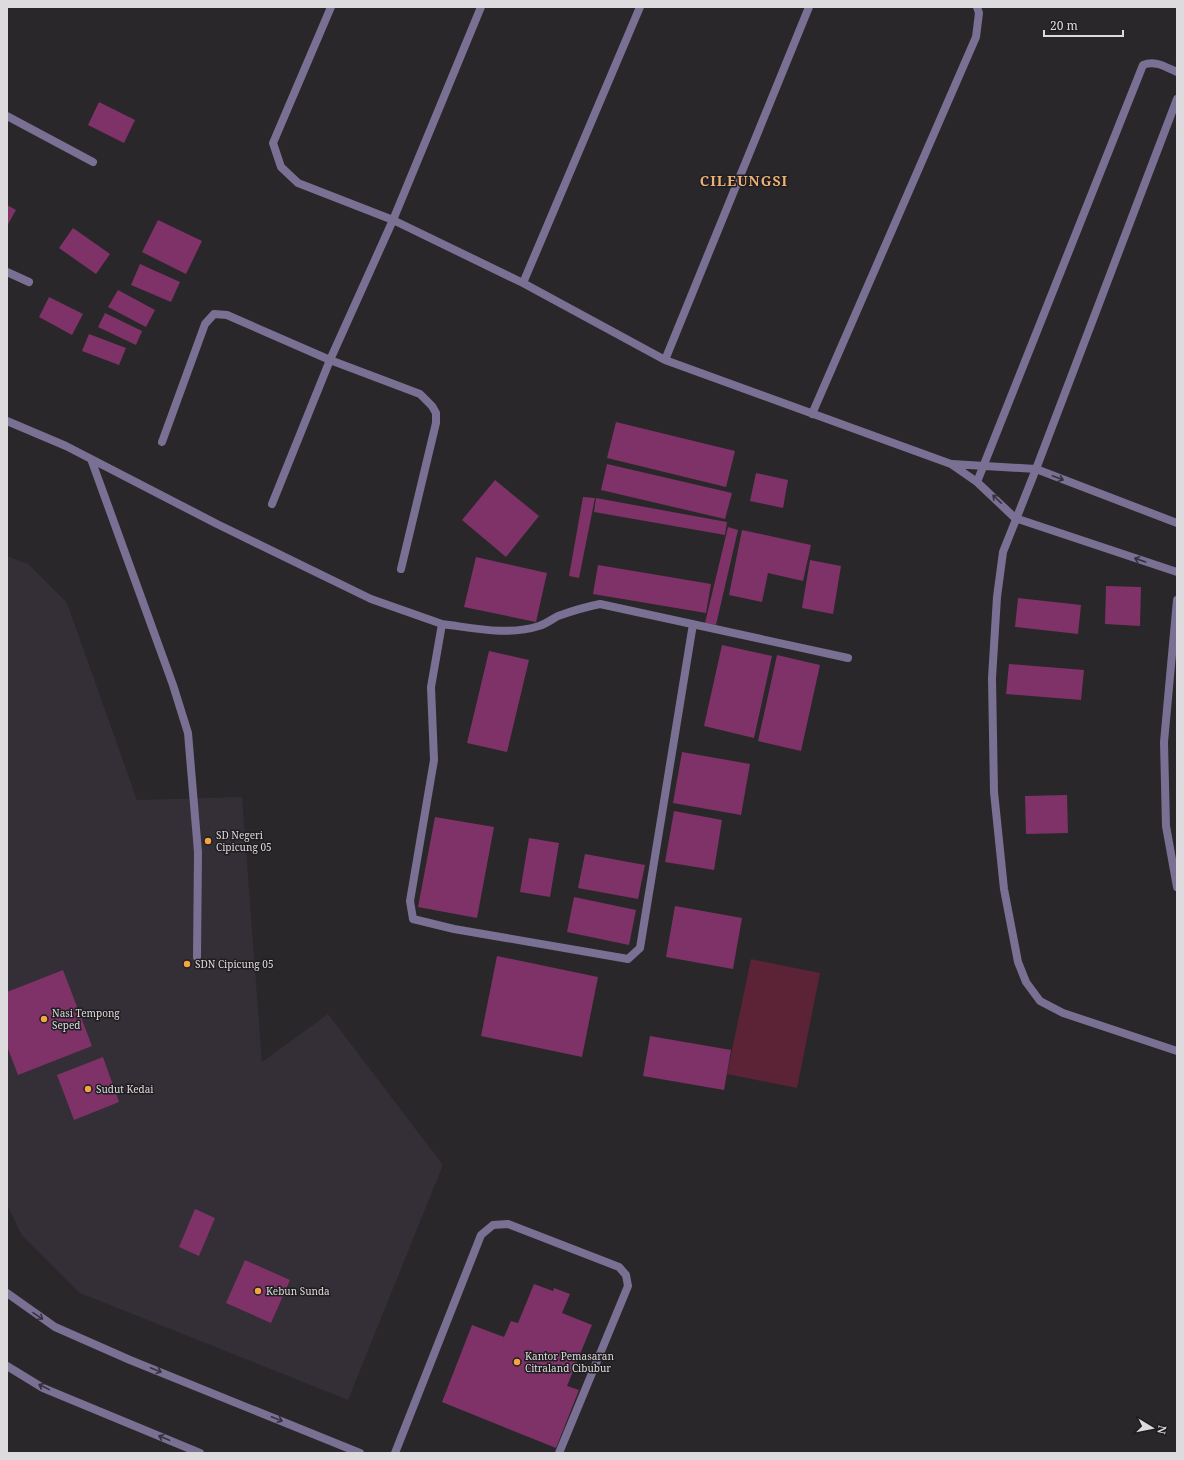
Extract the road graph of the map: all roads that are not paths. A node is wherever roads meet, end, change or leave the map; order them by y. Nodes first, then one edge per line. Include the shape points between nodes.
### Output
1 (331, 7) edge
2 (481, 7) edge
3 (640, 7) edge
4 (809, 7) edge
5 (977, 7) edge
6 (1177, 72) edge
7 (1177, 99) edge
8 (7, 116) edge
9 (92, 162) dead end
10 (393, 220) junction
11 (7, 272) edge
12 (29, 282) dead end
13 (523, 283) junction
14 (330, 360) junction
15 (665, 360) junction
16 (812, 414) junction
17 (7, 421) edge
18 (162, 442) dead end
19 (91, 459) junction
20 (951, 464) junction
21 (982, 466) junction
22 (1036, 469) junction
23 (977, 482) junction
24 (272, 504) dead end
25 (1015, 518) junction
26 (1177, 522) edge
27 (401, 569) dead end
28 (1177, 572) edge
29 (1177, 600) edge
30 (442, 624) junction
31 (692, 624) junction
32 (848, 658) dead end
33 (1177, 887) edge
34 (197, 957) dead end
35 (1177, 1051) edge
36 (7, 1293) edge
37 (7, 1366) edge
38 (200, 1453) edge
39 (360, 1453) edge
40 (395, 1453) edge
41 (559, 1453) edge

1 - 10 street via 273,143 281,167 298,183
2 - 10 street
3 - 13 street
4 - 15 street
5 - 16 street via 979,13 976,37
6 - 21 street via 1150,62 1143,65
7 - 22 street
8 - 9 street
10 - 13 street
10 - 14 street
11 - 12 street
13 - 15 street
14 - 18 street via 227,315 214,314 205,324
14 - 24 street
14 - 27 street via 420,394 427,399 436,413 436,423
15 - 16 street
16 - 20 street
17 - 19 street
19 - 30 street via 371,599
19 - 34 street via 188,733 198,852
20 - 21 street
20 - 23 street
21 - 22 street
21 - 23 street
22 - 25 street
22 -> 26 street
25 -> 23 street
28 -> 25 street
25 - 35 street via 1003,552 997,597 992,678 994,792 1004,889 1018,962 1026,982 1040,1001 1063,1013
29 - 33 street via 1164,742 1166,826
30 - 31 street via 498,631 526,629 540,626 584,607 600,604
30 - 31 street via 431,687 434,760 410,901 413,919 454,929 628,959 640,948
31 - 32 street
36 -> 39 street via 55,1327
38 -> 37 street via 44,1388
40 - 41 street via 481,1235 493,1225 508,1224 619,1267 626,1275 628,1286

